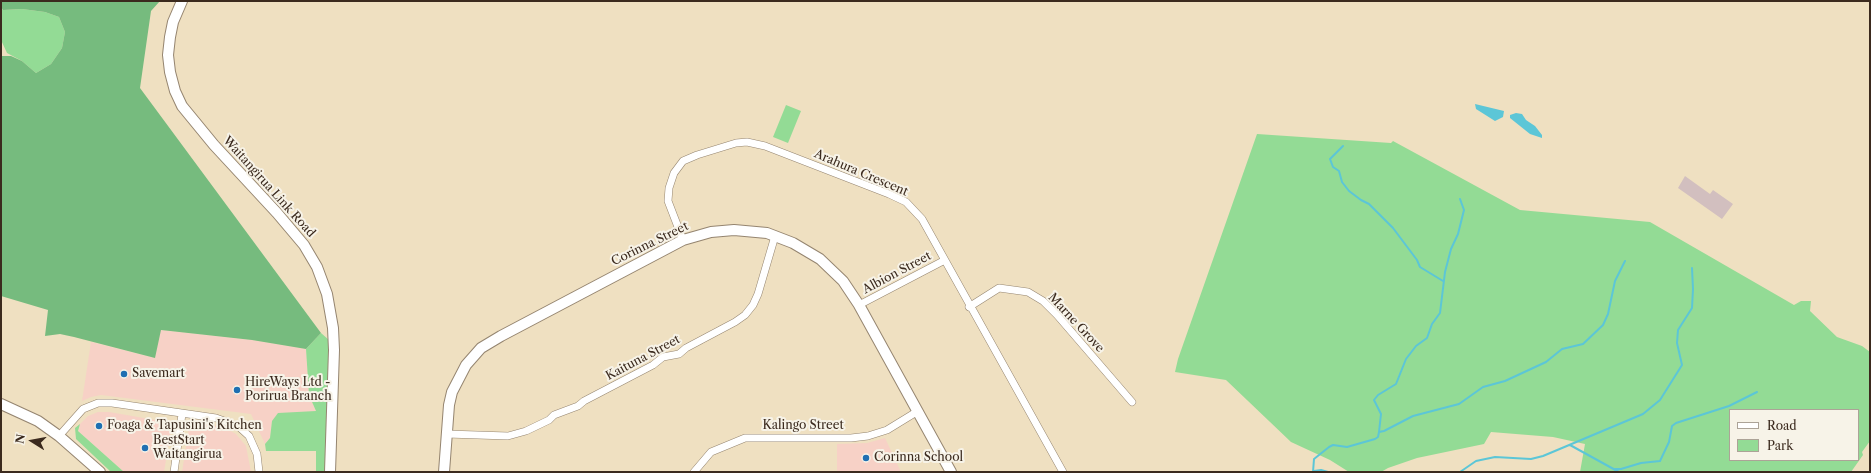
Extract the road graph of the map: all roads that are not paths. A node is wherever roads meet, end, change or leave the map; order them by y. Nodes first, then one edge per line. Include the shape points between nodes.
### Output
1 (182, 1) edge
2 (775, 236) junction
3 (683, 240) junction
4 (945, 260) junction
5 (859, 305) junction
6 (969, 307) junction
7 (1132, 402) dead end
8 (1, 404) edge
9 (918, 411) junction
10 (182, 414) junction
11 (447, 434) junction
12 (59, 436) junction
13 (100, 472) edge
14 (174, 472) edge
15 (259, 472) edge
16 (330, 472) edge
17 (444, 472) edge
18 (694, 472) edge
19 (951, 472) edge
20 (1063, 472) edge

1 - 16 street, Waitangirua Link Road via 173,22 168,55 175,91 182,106 304,245 317,267 327,294 333,335
2 - 3 street, Corinna Street via 756,231 734,230 711,232
2 - 5 street, Corinna Street via 820,259 843,281
2 - 11 street, Kaituna Street via 758,294 745,314 735,322 679,354 663,357 578,406 554,415 526,431 508,436
3 - 4 street, Arahura Crescent via 668,201 674,173 683,161 697,155 747,142 765,146 906,202 922,219
3 - 11 street, Corinna Street via 481,348 455,383 449,404
4 - 5 street, Albion Street
4 - 6 street, Arahura Crescent
5 - 9 street, Corinna Street
6 - 7 street, Marne Grove via 999,288 1028,292 1043,301 1057,315
6 - 20 street, Arahura Crescent
8 - 12 street via 25,414
9 - 18 street, Kalingo Street via 887,430 868,436 745,438 711,452
9 - 19 street, Corinna Street
10 - 12 street via 98,403 83,409
10 - 14 street
10 - 15 street via 216,418 242,428 253,442
11 - 17 street, Corinna Street
12 - 13 street

